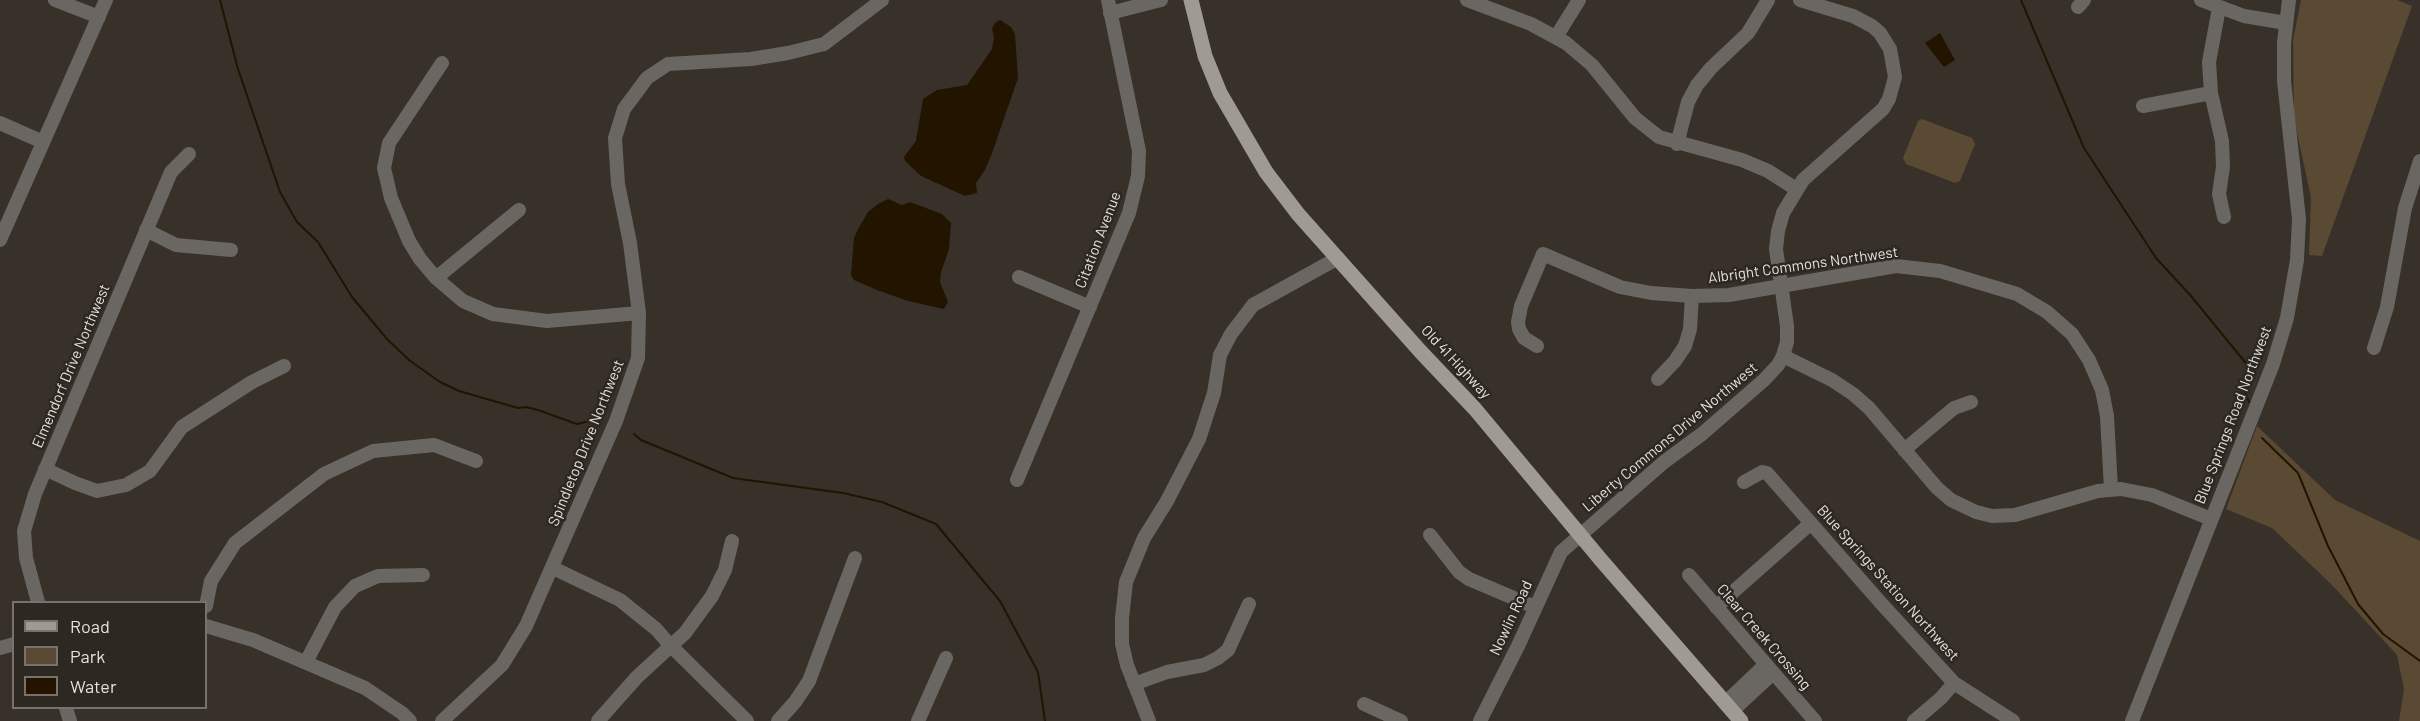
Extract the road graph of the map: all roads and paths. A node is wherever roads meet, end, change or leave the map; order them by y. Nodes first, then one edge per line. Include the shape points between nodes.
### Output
1 (55, 0) edge
2 (106, 0) edge
3 (882, 0) edge
4 (1161, 0) edge
5 (1191, 0) edge
6 (1467, 0) edge
7 (1579, 0) edge
8 (1768, 0) edge
9 (1800, 0) edge
10 (2201, 0) edge
11 (2289, 0) edge
12 (1109, 6) edge
13 (2219, 8) junction
14 (99, 17) junction
15 (2286, 23) junction
16 (1556, 37) junction
17 (442, 63) dead end
18 (2211, 93) junction
19 (2143, 106) dead end
20 (0, 123) edge
21 (43, 142) junction
22 (1677, 144) junction
23 (189, 154) dead end
24 (2420, 161) edge
25 (1796, 189) junction
26 (519, 210) dead end
27 (2224, 217) dead end
28 (146, 230) junction
29 (0, 240) edge
30 (231, 250) dead end
31 (1338, 258) junction
32 (1019, 277) dead end
33 (436, 278) junction
34 (1780, 286) junction
35 (1692, 296) junction
36 (1090, 307) junction
37 (639, 314) junction
38 (1537, 346) dead end
39 (2374, 348) dead end
40 (1783, 356) junction
41 (284, 366) dead end
42 (1658, 379) dead end
43 (1971, 402) dead end
44 (1904, 450) junction
45 (476, 461) dead end
46 (45, 469) junction
47 (1017, 480) dead end
48 (1744, 482) dead end
49 (2111, 489) junction
50 (2211, 519) junction
51 (1811, 523) junction
52 (1430, 535) dead end
53 (1579, 535) junction
54 (732, 541) dead end
55 (855, 558) dead end
56 (553, 568) junction
57 (423, 575) dead end
58 (1689, 575) dead end
59 (37, 601) edge
60 (207, 601) edge
61 (1249, 604) dead end
62 (1535, 607) junction
63 (1716, 607) junction
64 (207, 626) edge
65 (670, 645) junction
66 (946, 658) dead end
67 (306, 662) junction
68 (1770, 668) junction
69 (1954, 683) junction
70 (1134, 684) junction
71 (1364, 704) dead end
72 (1733, 712) edge
73 (410, 721) edge
74 (442, 721) edge
75 (598, 721) edge
76 (747, 721) edge
77 (778, 721) edge
78 (918, 721) edge
79 (1149, 721) edge
80 (1401, 721) edge
81 (1480, 721) edge
82 (1815, 721) edge
83 (1914, 721) edge
84 (2013, 721) edge
85 (2132, 721) edge

1 - 14 street
2 - 14 street
3 - 37 street, Spindletop Drive Northwest via 824,44 751,59 668,64 647,78 624,109 615,138 618,184
4 - 12 street
5 - 31 main road, Old 41 Highway via 1205,56 1220,93 1266,172
6 - 16 street
7 - 16 street
8 - 22 street via 1748,33 1697,85 1688,102
9 - 25 street via 1872,26 1890,49 1895,77 1883,109
10 - 13 street
11 - 15 street, Blue Springs Road Northwest
12 - 36 street, Citation Avenue via 1138,151 1138,176 1129,213
13 - 15 street
13 - 18 street via 2209,49
14 - 21 street
15 - 50 street, Blue Springs Road Northwest via 2284,100 2299,219 2294,280 2280,344
16 - 22 street via 1592,65 1642,125
17 - 33 street via 388,143 384,168 391,198 409,241
18 - 19 street
18 - 27 street via 2222,141 2219,194
20 - 21 street
21 - 29 street
22 - 25 street via 1757,166
23 - 28 street, Elmendorf Drive Northwest via 171,172
24 - 39 street via 2405,208 2387,308
25 - 34 street via 1778,231 1776,262
26 - 33 street
28 - 30 street via 176,245
28 - 46 street, Elmendorf Drive Northwest
31 - 53 main road, Old 41 Highway via 1475,409
31 - 70 street via 1253,305 1220,354 1214,393 1199,440 1144,538 1126,582 1122,644
32 - 36 street
33 - 37 street via 463,301 493,314 547,321
34 - 35 street, Albright Commons Northwest via 1729,295
34 - 40 street via 1787,326
34 - 49 street, Albright Commons Northwest via 1912,266 1991,285 2032,302 2072,334 2097,375 2106,410
35 - 38 street, Albright Commons Northwest via 1620,287 1543,254 1518,322 1524,338
35 - 42 street via 1685,346
36 - 47 street, Citation Avenue
37 - 56 street, Spindletop Drive Northwest via 638,357 616,421
40 - 44 street via 1853,394
40 - 53 street, Liberty Commons Drive Northwest via 1755,388
41 - 46 street via 182,426 150,471 126,485 97,491
43 - 44 street via 1954,408
44 - 49 street via 1951,500 1992,516 2015,515
45 - 60 street via 434,445 372,451 324,474 235,543 211,581
46 - 59 street, Elmendorf Drive Northwest via 24,531 26,558
48 - 51 street, Blue Springs Station Northwest via 1767,473
49 - 50 street via 2142,492
50 - 85 street, Blue Springs Road Northwest
51 - 63 street
51 - 69 street, Blue Springs Station Northwest
52 - 62 street via 1469,579
53 - 62 street, Nowlin Road via 1557,558
53 - 72 main road, Old 41 Highway
54 - 65 street via 725,570 712,596 685,633
55 - 77 street via 809,681
56 - 65 street via 620,600
56 - 74 street, Spindletop Drive Northwest via 526,626 502,665
57 - 67 street via 378,576 355,586 335,608
58 - 63 street, Clear Creek Crossing
61 - 70 street via 1228,651 1218,658
62 - 81 street, Nowlin Road
63 - 68 street, Clear Creek Crossing
64 - 67 street
65 - 75 street
65 - 76 street
66 - 78 street
67 - 73 street via 365,688
68 - 72 street
68 - 82 street, Clear Creek Crossing
69 - 83 street
69 - 84 street, Blue Springs Station Northwest
70 - 79 street
71 - 80 street

